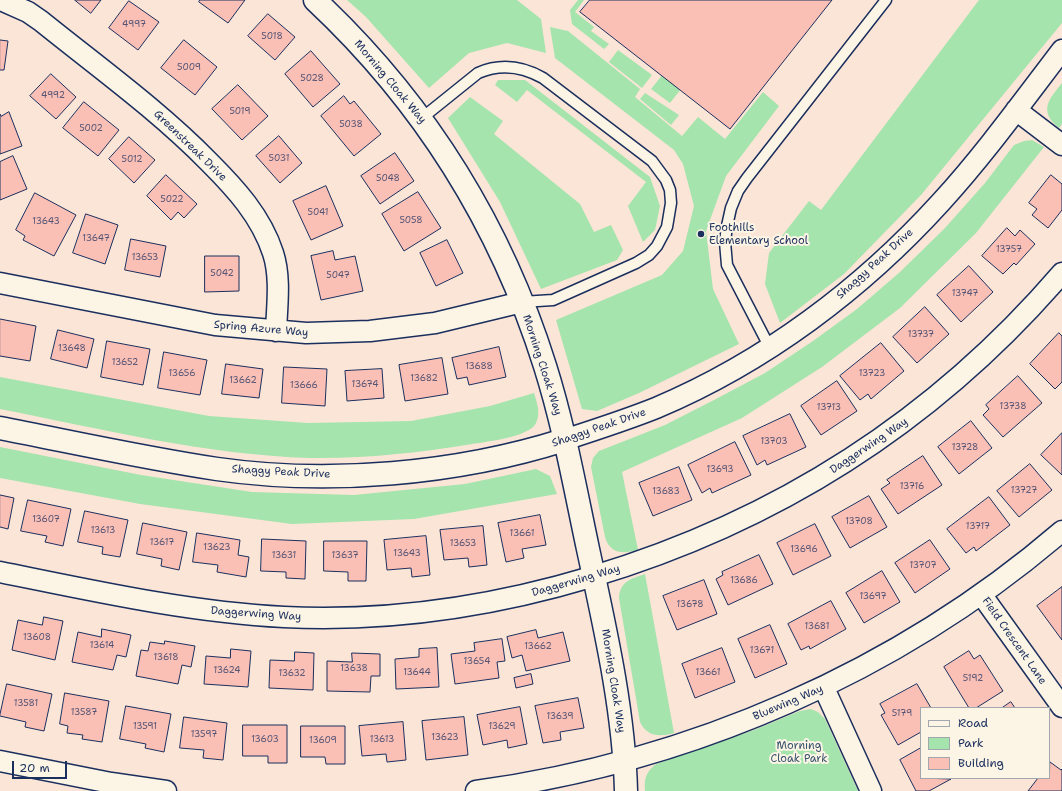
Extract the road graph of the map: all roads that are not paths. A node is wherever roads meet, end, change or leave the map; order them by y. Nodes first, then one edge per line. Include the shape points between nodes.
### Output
1 (1, 0) edge
2 (315, 0) edge
3 (886, 0) edge
4 (1062, 50) edge
5 (1016, 110) junction
6 (422, 118) junction
7 (1062, 145) edge
8 (1062, 273) edge
9 (0, 283) edge
10 (522, 302) junction
11 (276, 331) junction
12 (770, 348) junction
13 (0, 428) edge
14 (564, 440) junction
15 (1062, 531) edge
16 (0, 572) edge
17 (594, 576) junction
18 (982, 594) junction
19 (824, 688) junction
20 (1062, 707) edge
21 (625, 760) junction
22 (0, 761) edge
23 (156, 790) edge
24 (476, 791) edge
25 (626, 791) edge
26 (871, 791) edge

1 - 11 street, Greenstreak Drive via 41,21 153,110 186,138 240,195 255,215 273,254 277,285
2 - 6 street, Morning Cloak Way via 385,71
3 - 12 lane via 738,191 731,208 725,242 727,265
4 - 5 street, Shaggy Peak Drive
5 - 7 street
5 - 12 street, Shaggy Peak Drive via 941,202 904,240 864,278
6 - 10 street, Morning Cloak Way via 474,198
6 - 10 lane via 478,73 501,67 525,69 543,78 652,161 666,180 670,190 670,216 663,236 649,255 553,300
8 - 17 street, Daggerwing Way via 1022,318 958,378 923,408 842,465 748,518 702,539
9 - 11 street, Spring Azure Way via 215,325
10 - 11 street, Spring Azure Way via 465,317 402,328 338,333
10 - 14 street, Morning Cloak Way via 545,366
12 - 14 street, Shaggy Peak Drive via 714,380 656,408
13 - 14 street, Shaggy Peak Drive via 218,469 292,475 371,475 454,467
14 - 17 street, Morning Cloak Way
15 - 18 street, Bluewing Way
16 - 17 street, Daggerwing Way via 202,610 285,617 376,616 457,608 530,595
17 - 21 street, Morning Cloak Way via 612,667
18 - 19 street, Bluewing Way via 932,627
18 - 20 street, Field Crescent Lane
19 - 21 street, Bluewing Way via 670,748
19 - 26 street
21 - 24 street, Bluewing Way via 550,779
21 - 25 street, Morning Cloak Way
22 - 23 street

